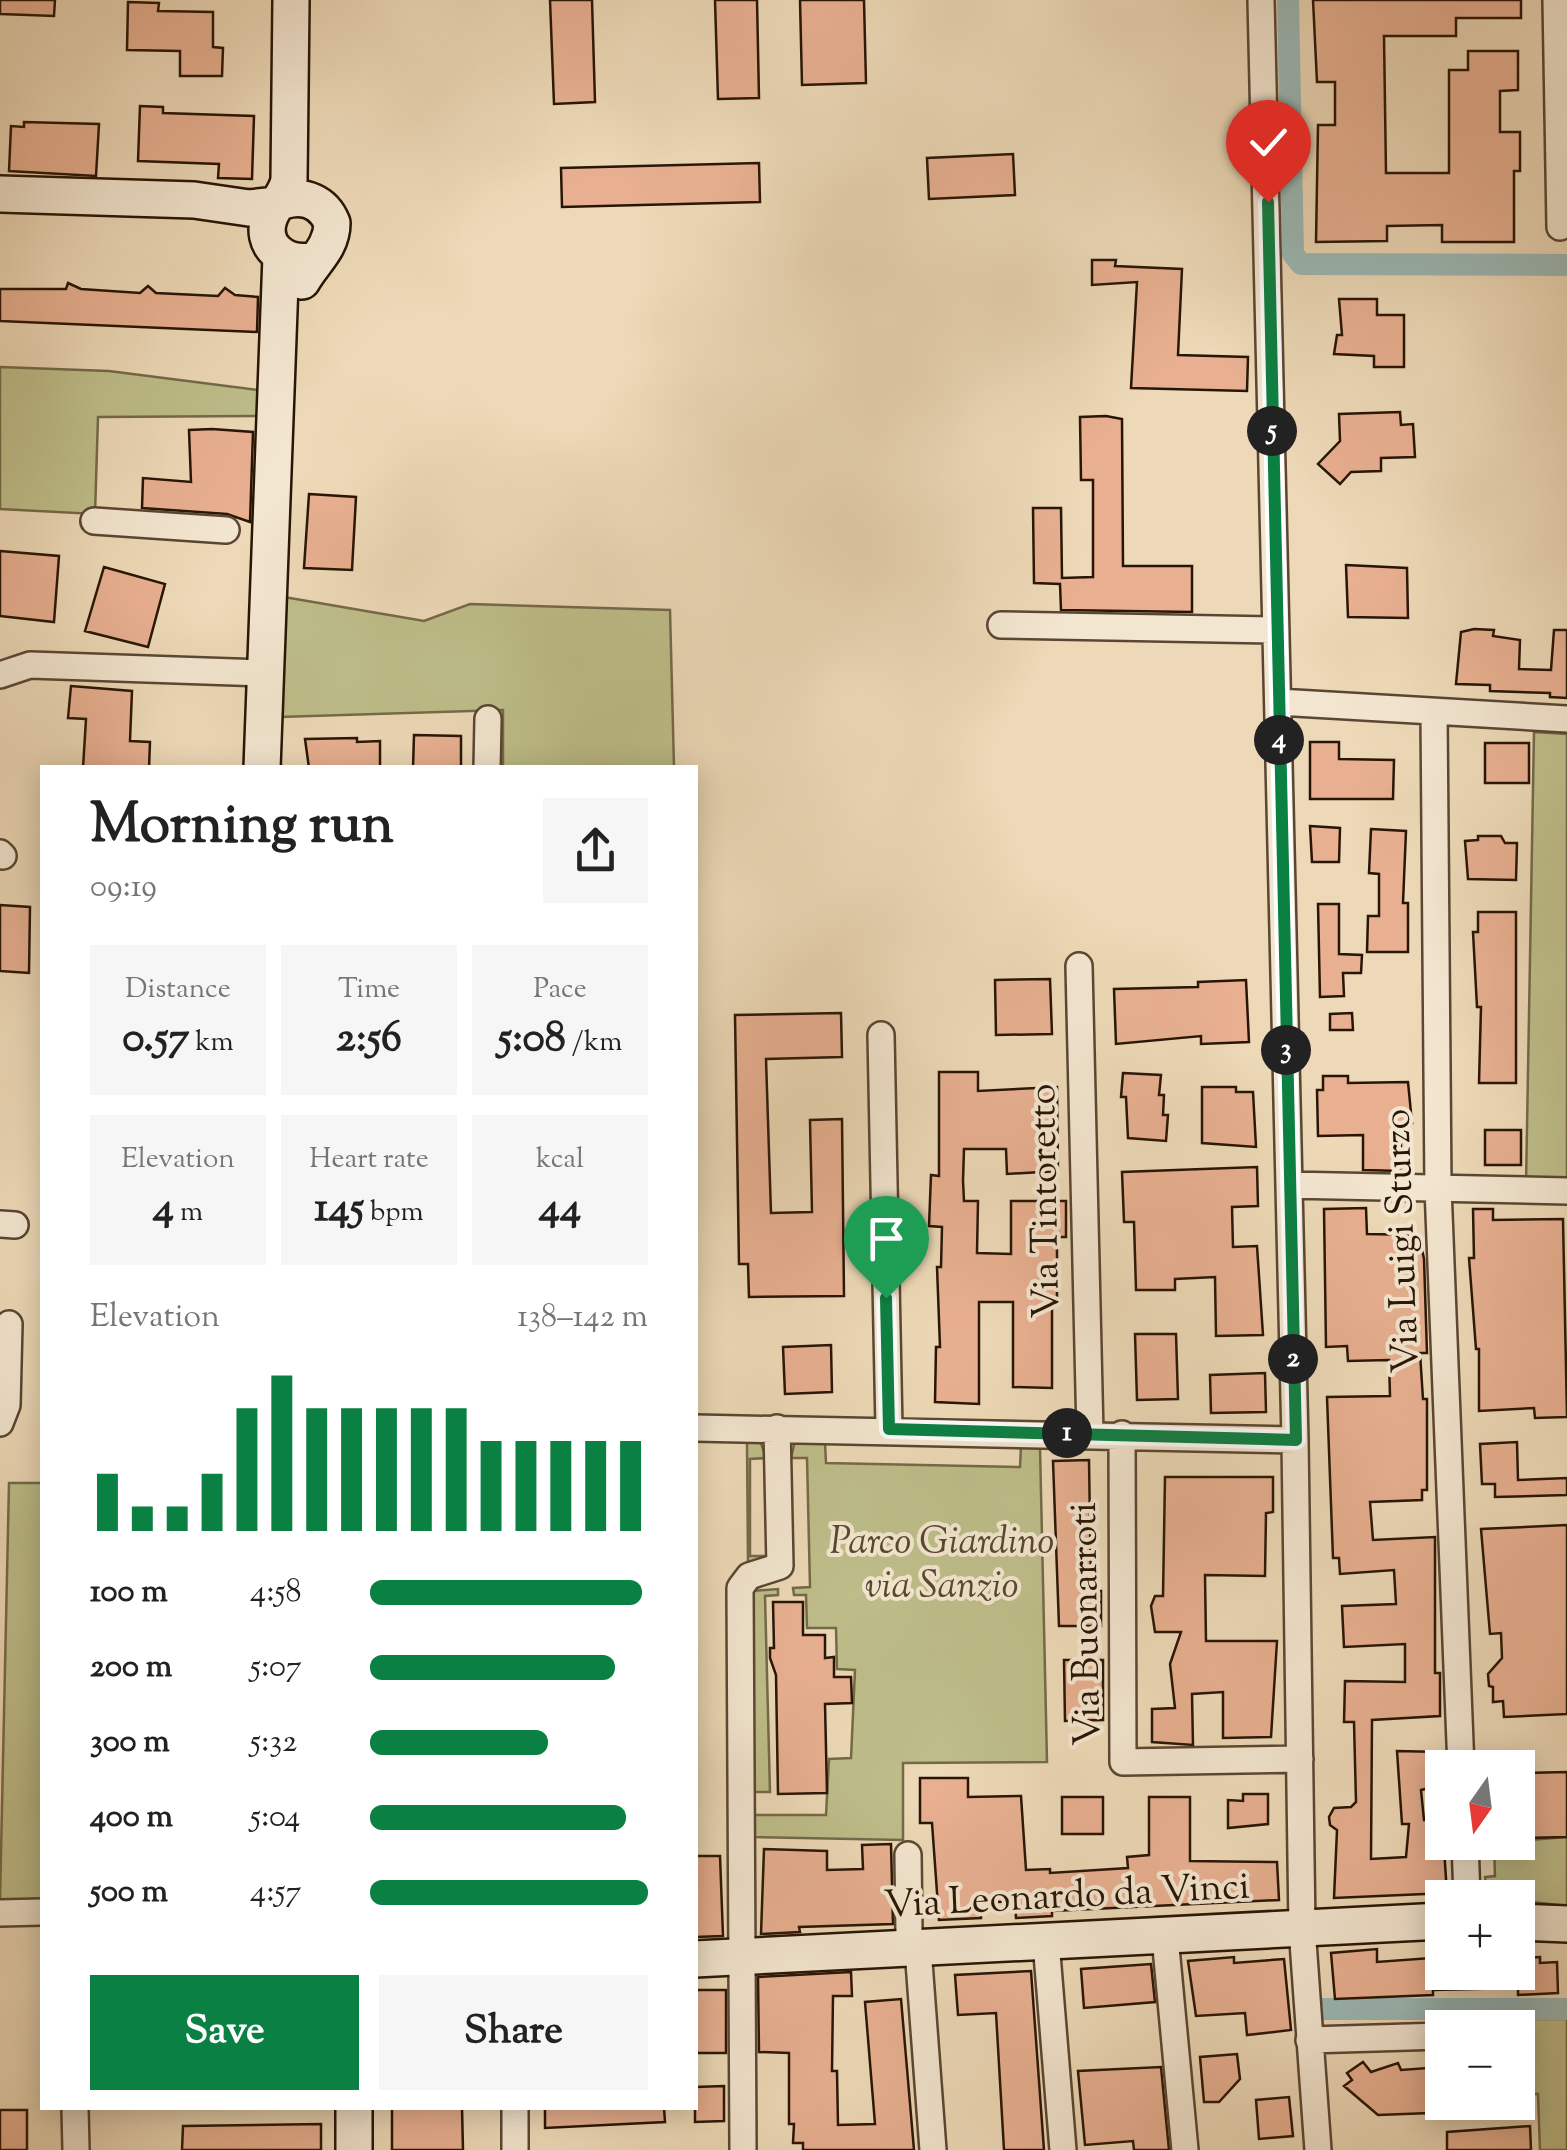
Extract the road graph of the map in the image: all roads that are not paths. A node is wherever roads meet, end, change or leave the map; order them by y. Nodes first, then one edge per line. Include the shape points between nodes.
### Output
1 (291, 0) edge
2 (1261, 0) edge
3 (1556, 0) edge
4 (0, 194) edge
5 (289, 227) junction
6 (1560, 227) dead end
7 (94, 520) dead end
8 (226, 530) dead end
9 (1002, 625) dead end
10 (1276, 630) junction
11 (266, 673) junction
12 (0, 675) edge
13 (1278, 702) junction
14 (1434, 713) junction
15 (488, 719) dead end
16 (1567, 719) edge
17 (262, 765) edge
18 (487, 765) edge
19 (1078, 966) dead end
20 (881, 1035) dead end
21 (1289, 1185) junction
22 (1438, 1188) junction
23 (1567, 1191) edge
24 (9, 1324) dead end
25 (0, 1423) edge
26 (698, 1428) edge
27 (777, 1428) junction
28 (889, 1429) junction
29 (1090, 1434) junction
30 (1122, 1434) junction
31 (1296, 1440) junction
32 (1460, 1750) edge
33 (1300, 1759) junction
34 (908, 1854) dead end
35 (0, 1912) edge
36 (40, 1912) edge
37 (1425, 1922) edge
38 (1535, 1923) edge
39 (1567, 1924) edge
40 (1302, 1928) junction
41 (1166, 1936) junction
42 (1046, 1942) junction
43 (917, 1949) junction
44 (739, 1958) junction
45 (698, 1960) edge
46 (1425, 2037) edge
47 (1309, 2040) junction
48 (75, 2110) edge
49 (354, 2110) edge
50 (515, 2110) edge
51 (76, 2150) edge
52 (354, 2150) edge
53 (515, 2150) edge
54 (743, 2150) edge
55 (933, 2150) edge
56 (1062, 2150) edge
57 (1185, 2150) edge
58 (1318, 2150) edge

1 - 5 street
2 - 10 street
3 - 6 street
4 - 5 street via 194,200 250,208
5 - 11 street
7 - 8 street
9 - 10 street
10 - 13 street
11 - 12 street via 30,665
11 - 17 street
13 - 14 street
13 - 21 street
14 - 16 street
14 - 22 street, Via Luigi Sturzo
15 - 18 street
19 - 29 street, Via Tintoretto
20 - 28 street
21 - 22 street
21 - 31 street
22 - 23 street
22 - 32 street, Via Luigi Sturzo
24 - 25 street
26 - 27 street
27 - 28 street
27 - 44 street via 778,1569 749,1576 740,1588
28 - 29 street
29 - 30 street
30 - 31 street
30 - 33 street, Via Buonarroti via 1124,1762
31 - 33 street
33 - 40 street
34 - 43 street via 909,1933
35 - 36 street
37 - 40 street, Via Leonardo da Vinci
38 - 39 street
40 - 41 street, Via Leonardo da Vinci
40 - 47 street
41 - 42 street, Via Leonardo da Vinci
41 - 57 street
42 - 43 street, Via Leonardo da Vinci
42 - 56 street
43 - 44 street, Via Leonardo da Vinci
43 - 55 street
44 - 45 street, Via Leonardo da Vinci
44 - 54 street
46 - 47 street
47 - 58 street
48 - 51 street
49 - 52 street
50 - 53 street

